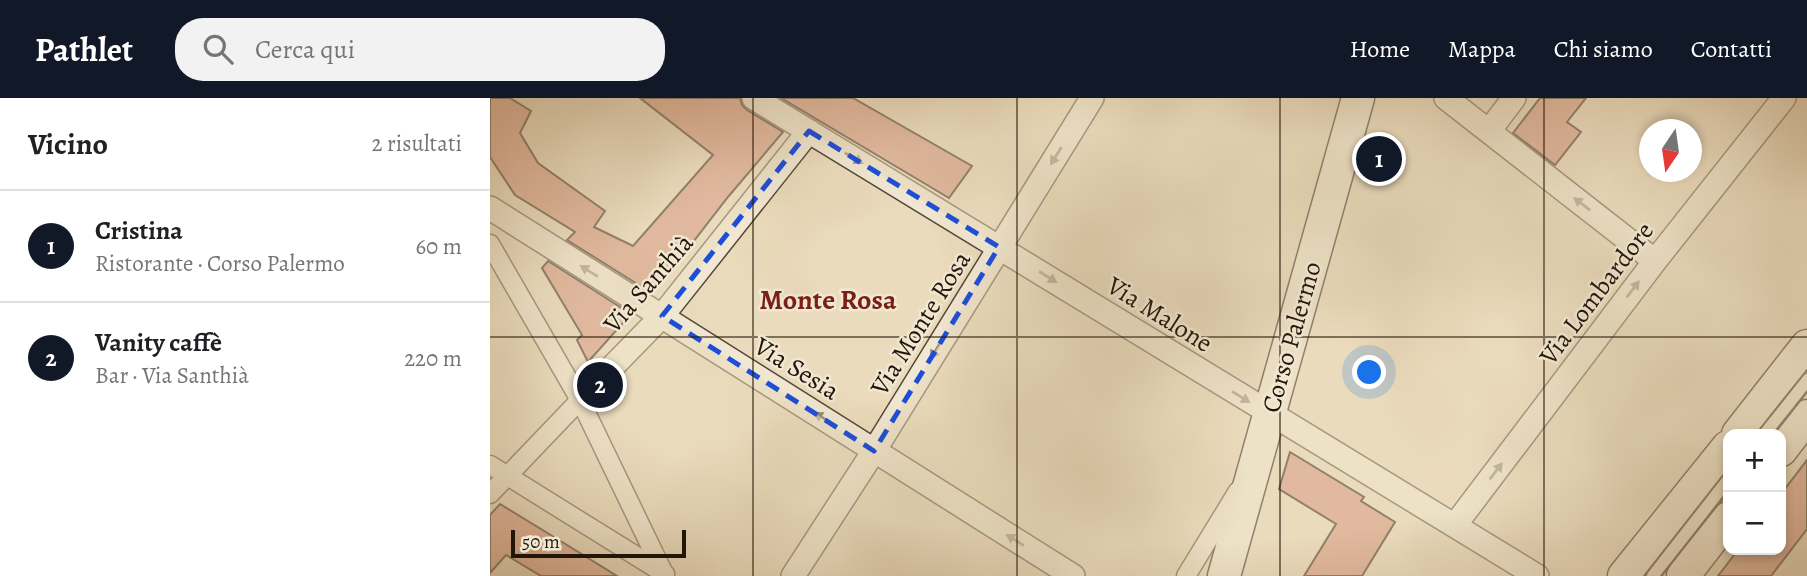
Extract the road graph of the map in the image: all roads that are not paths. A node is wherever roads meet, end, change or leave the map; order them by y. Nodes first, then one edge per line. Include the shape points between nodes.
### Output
1 (754, 98) edge
2 (1092, 98) edge
3 (1358, 98) edge
4 (1446, 98) edge
5 (1514, 98) edge
6 (1784, 98) edge
7 (809, 131) junction
8 (1489, 131) junction
9 (490, 208) edge
10 (490, 244) edge
11 (999, 247) junction
12 (1655, 261) junction
13 (662, 316) junction
14 (1807, 346) edge
15 (1807, 380) edge
16 (580, 400) junction
17 (1269, 415) junction
18 (1807, 416) edge
19 (1742, 429) edge
20 (1768, 429) edge
21 (1786, 443) edge
22 (874, 451) junction
23 (1723, 453) edge
24 (1257, 457) junction
25 (490, 465) edge
26 (507, 476) junction
27 (1723, 486) edge
28 (490, 494) edge
29 (1723, 524) edge
30 (1455, 525) junction
31 (665, 575) edge
32 (793, 576) edge
33 (1073, 576) edge
34 (1186, 576) edge
35 (1224, 576) edge
36 (1537, 576) edge
37 (1624, 576) edge
38 (1653, 576) edge
39 (1683, 576) edge

1 - 7 street, Via Malone
2 -> 11 street, Via Monte Rosa
3 - 17 main road, Corso Palermo
4 - 8 street
5 - 8 street
6 - 12 street, Via Lombardore
7 -> 11 street, Via Malone
7 - 13 street, Via Santhià
12 -> 8 street
13 -> 9 street, Via Sesia
10 - 16 street
11 -> 17 street, Via Malone
11 -> 22 street, Via Monte Rosa
30 -> 12 street, Via Lombardore
13 - 16 street, Via Santhià
22 -> 13 street, Via Sesia
14 - 19 main road
15 - 20 lane
16 - 26 street, Via Santhià
16 - 31 street
17 - 24 main road, Corso Palermo
17 - 30 street, Via Malone
18 - 21 main road
22 - 32 street, Via Monte Rosa
33 -> 22 street, Via Sesia
23 - 37 main road
24 - 34 street
24 - 35 main road, Corso Palermo
25 - 26 street
26 - 28 street, Via Santhià
26 - 31 street
27 - 38 lane
29 - 39 main road
30 - 36 street, Via Malone

